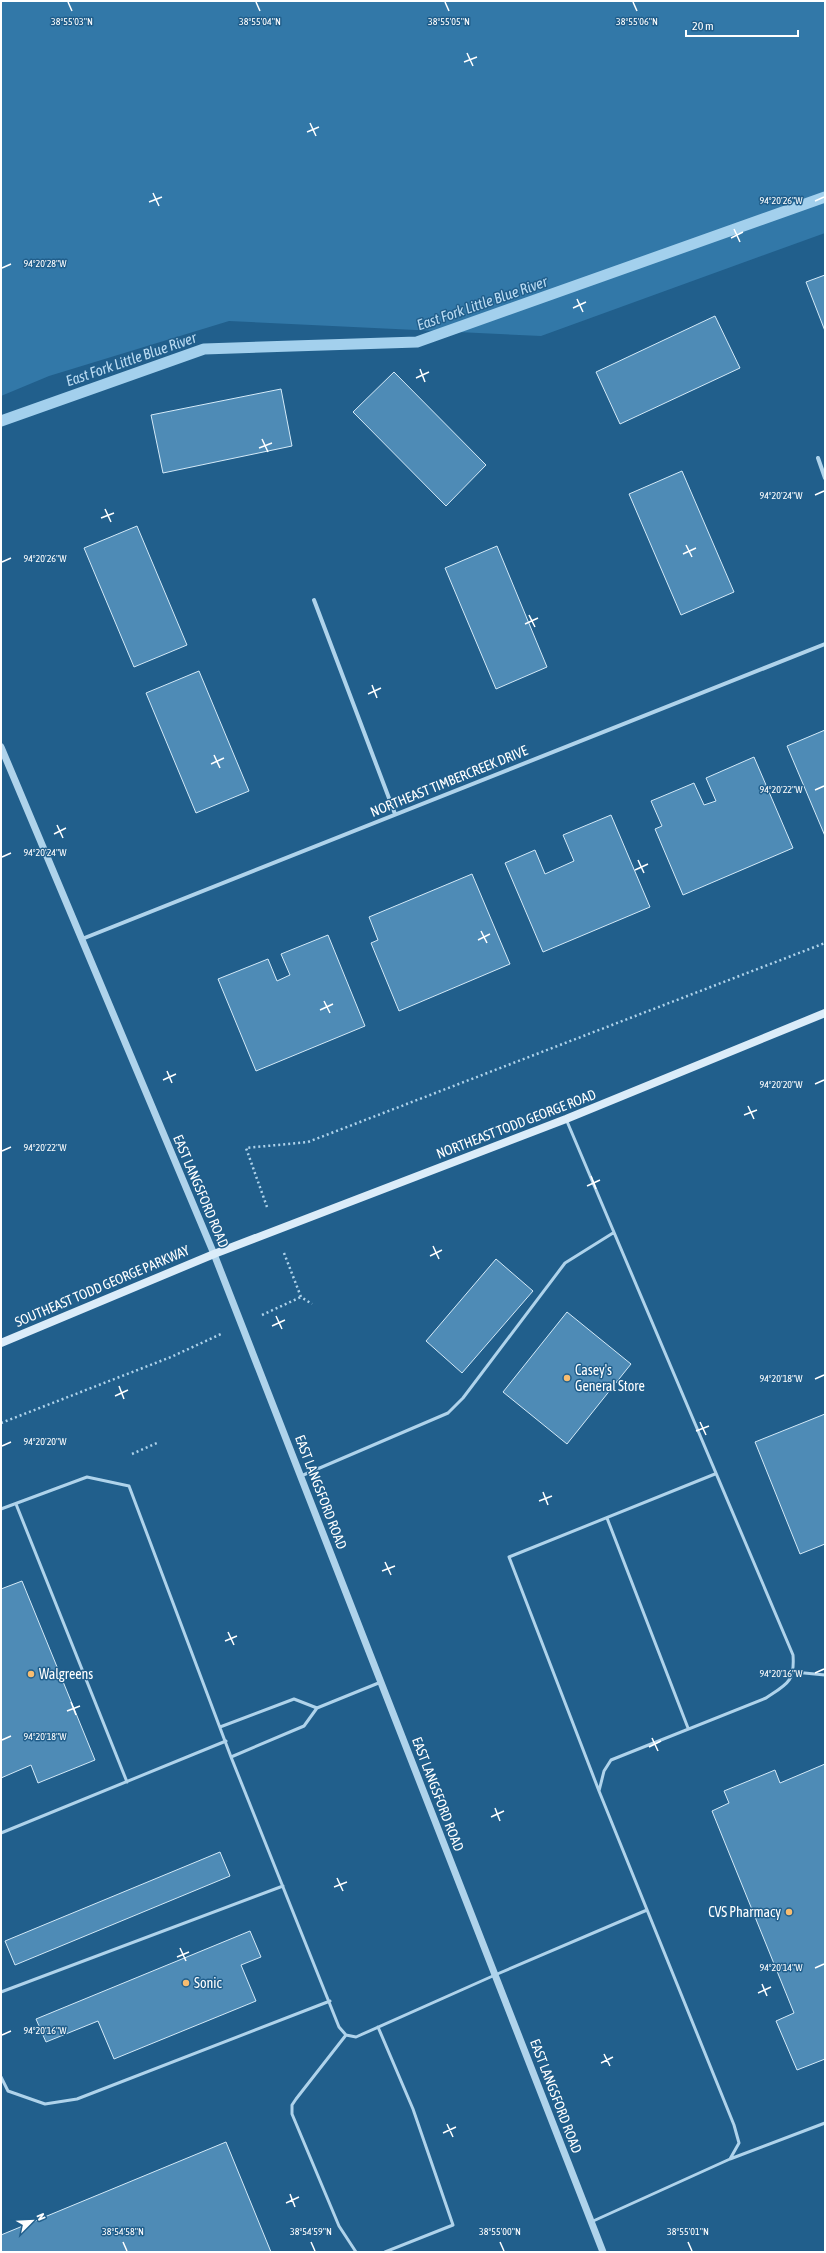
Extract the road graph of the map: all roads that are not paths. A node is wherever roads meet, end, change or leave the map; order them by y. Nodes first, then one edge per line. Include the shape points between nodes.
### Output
1 (818, 458) dead end
2 (825, 478) edge
3 (314, 600) dead end
4 (825, 644) edge
5 (1, 747) edge
6 (395, 814) junction
7 (82, 939) junction
8 (825, 1013) edge
9 (566, 1119) junction
10 (613, 1233) junction
11 (214, 1254) junction
12 (1, 1343) edge
13 (715, 1474) junction
14 (301, 1476) junction
15 (16, 1504) junction
16 (1, 1509) edge
17 (607, 1518) junction
18 (794, 1672) junction
19 (825, 1675) edge
20 (381, 1682) junction
21 (317, 1708) junction
22 (220, 1727) junction
23 (688, 1728) junction
24 (226, 1741) junction
25 (232, 1757) junction
26 (127, 1782) junction
27 (599, 1791) junction
28 (1, 1832) edge
29 (284, 1886) junction
30 (647, 1910) junction
31 (495, 1974) junction
32 (1, 1992) edge
33 (330, 2001) junction
34 (378, 2027) junction
35 (346, 2035) junction
36 (1, 2077) edge
37 (825, 2123) edge
38 (730, 2159) junction
39 (591, 2222) junction
40 (356, 2252) edge
41 (385, 2252) edge
42 (603, 2252) edge

1 - 2 street
3 - 6 street
4 - 6 street, NORTHEAST TIMBERCREEK DRIVE
5 - 7 street, EAST LANGSFORD ROAD
6 - 7 street, NORTHEAST TIMBERCREEK DRIVE
7 - 11 street, EAST LANGSFORD ROAD
8 - 9 main road, NORTHEAST TODD GEORGE ROAD
9 - 10 lane
9 - 11 main road, NORTHEAST TODD GEORGE ROAD
10 - 13 lane
10 - 14 lane via 565,1262 463,1398 448,1413
11 - 12 main road, SOUTHEAST TODD GEORGE PARKWAY
11 - 14 street, EAST LANGSFORD ROAD
13 - 17 lane
13 - 18 lane via 793,1655
14 - 20 street, EAST LANGSFORD ROAD
15 - 16 lane
15 - 22 lane via 87,1477 129,1486
15 - 26 lane
17 - 23 lane
17 - 27 lane via 509,1557
18 - 19 lane
18 - 23 lane via 785,1685 766,1698
20 - 21 lane
20 - 31 street, EAST LANGSFORD ROAD
21 - 22 lane via 294,1699
21 - 25 lane via 304,1726
22 - 24 lane
23 - 27 lane via 611,1760 604,1770
24 - 25 lane
24 - 26 lane
25 - 29 lane
26 - 28 lane
27 - 30 lane
29 - 32 lane
29 - 33 lane
30 - 31 lane
30 - 38 lane via 734,2125 739,2143
31 - 34 lane
31 - 39 street, EAST LANGSFORD ROAD
33 - 35 lane via 340,2027
33 - 36 lane via 77,2099 45,2104 8,2091
34 - 35 lane via 356,2037
34 - 41 lane via 413,2109 453,2225
35 - 40 lane via 296,2099 292,2105 292,2114 339,2226
37 - 38 lane
38 - 39 lane
39 - 42 street, EAST LANGSFORD ROAD

